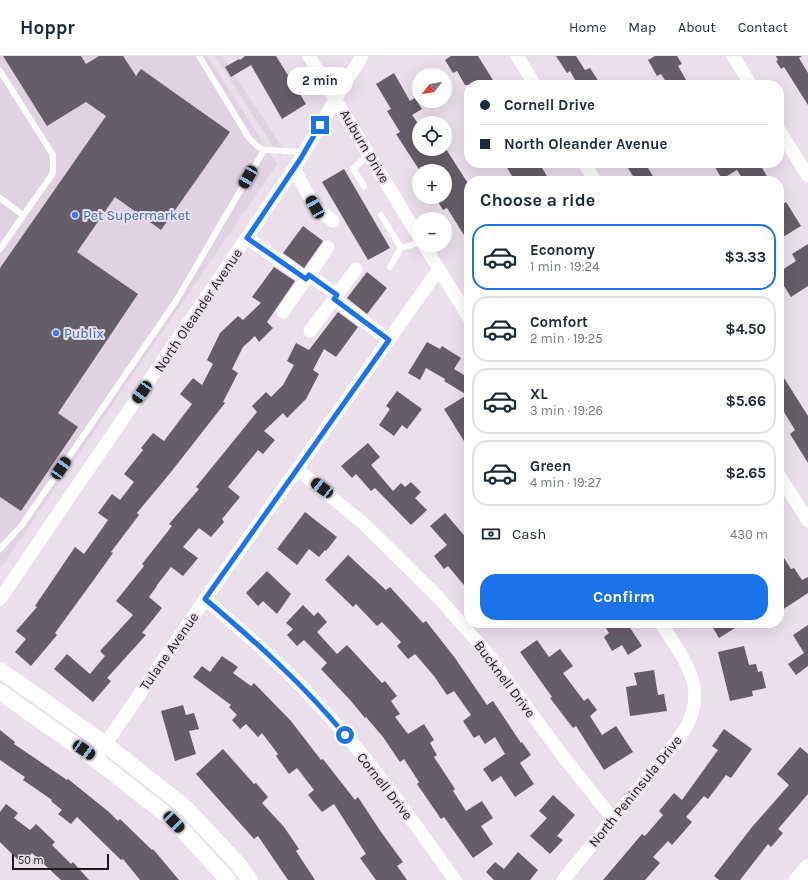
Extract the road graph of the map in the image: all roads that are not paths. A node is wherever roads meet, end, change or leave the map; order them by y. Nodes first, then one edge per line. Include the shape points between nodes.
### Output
1 (199, 56) edge
2 (309, 56) edge
3 (362, 56) edge
4 (517, 56) edge
5 (733, 56) edge
6 (0, 71) edge
7 (532, 80) edge
8 (748, 80) edge
9 (336, 98) junction
10 (784, 138) edge
11 (264, 150) junction
12 (305, 152) junction
13 (369, 154) junction
14 (294, 169) junction
15 (808, 176) edge
16 (364, 186) dead end
17 (0, 198) edge
18 (23, 215) junction
19 (381, 216) dead end
20 (333, 221) dead end
21 (412, 225) edge
22 (247, 238) junction
23 (412, 245) edge
24 (328, 247) dead end
25 (401, 248) junction
26 (0, 249) edge
27 (428, 252) edge
28 (390, 267) dead end
29 (356, 269) dead end
30 (439, 270) junction
31 (307, 277) junction
32 (335, 297) junction
33 (464, 310) edge
34 (283, 312) dead end
35 (310, 331) dead end
36 (389, 340) junction
37 (298, 469) junction
38 (784, 483) edge
39 (808, 522) edge
40 (0, 549) edge
41 (0, 598) edge
42 (205, 599) junction
43 (464, 626) edge
44 (466, 628) edge
45 (664, 628) edge
46 (0, 670) edge
47 (0, 692) edge
48 (105, 744) junction
49 (96, 758) junction
50 (613, 819) junction
51 (808, 867) edge
52 (228, 880) edge
53 (250, 880) edge
54 (455, 880) edge
55 (563, 880) edge
56 (797, 880) edge

1 - 11 lane via 249,138
2 - 9 street, Auburn Drive
3 - 9 street, North Oleander Avenue
4 - 7 street
5 - 8 street
6 - 18 lane via 53,155 53,173
9 - 12 street, North Oleander Avenue
9 - 13 street, Auburn Drive
10 - 15 street
11 - 12 lane
11 - 40 lane via 176,301 22,525
12 - 14 street, North Oleander Avenue
13 - 16 lane via 353,169
13 - 21 street, Auburn Drive
14 - 20 street via 315,207
14 - 22 street, North Oleander Avenue
17 - 18 lane
18 - 26 lane
19 - 25 lane
22 - 31 street
22 - 41 street, North Oleander Avenue
23 - 25 lane
24 - 31 street
25 - 28 lane
27 - 30 street
29 - 32 street
30 - 33 street
30 - 36 street, Tulane Avenue
31 - 32 street
31 - 34 street
32 - 35 street
32 - 36 street
36 - 37 street, Tulane Avenue
37 - 42 street, Tulane Avenue
37 - 43 street, Bucknell Drive via 363,523
38 - 39 street
42 - 48 street, Tulane Avenue
42 - 54 street, Cornell Drive via 257,643 327,714 390,790
44 - 50 street, Bucknell Drive
45 - 50 street, North Peninsula Drive via 687,665 694,682 693,712 687,727
46 - 48 street
47 - 49 street
48 - 49 street, Tulane Avenue
48 - 53 street via 186,808
49 - 52 street via 174,822
50 - 55 street, North Peninsula Drive
51 - 56 street

